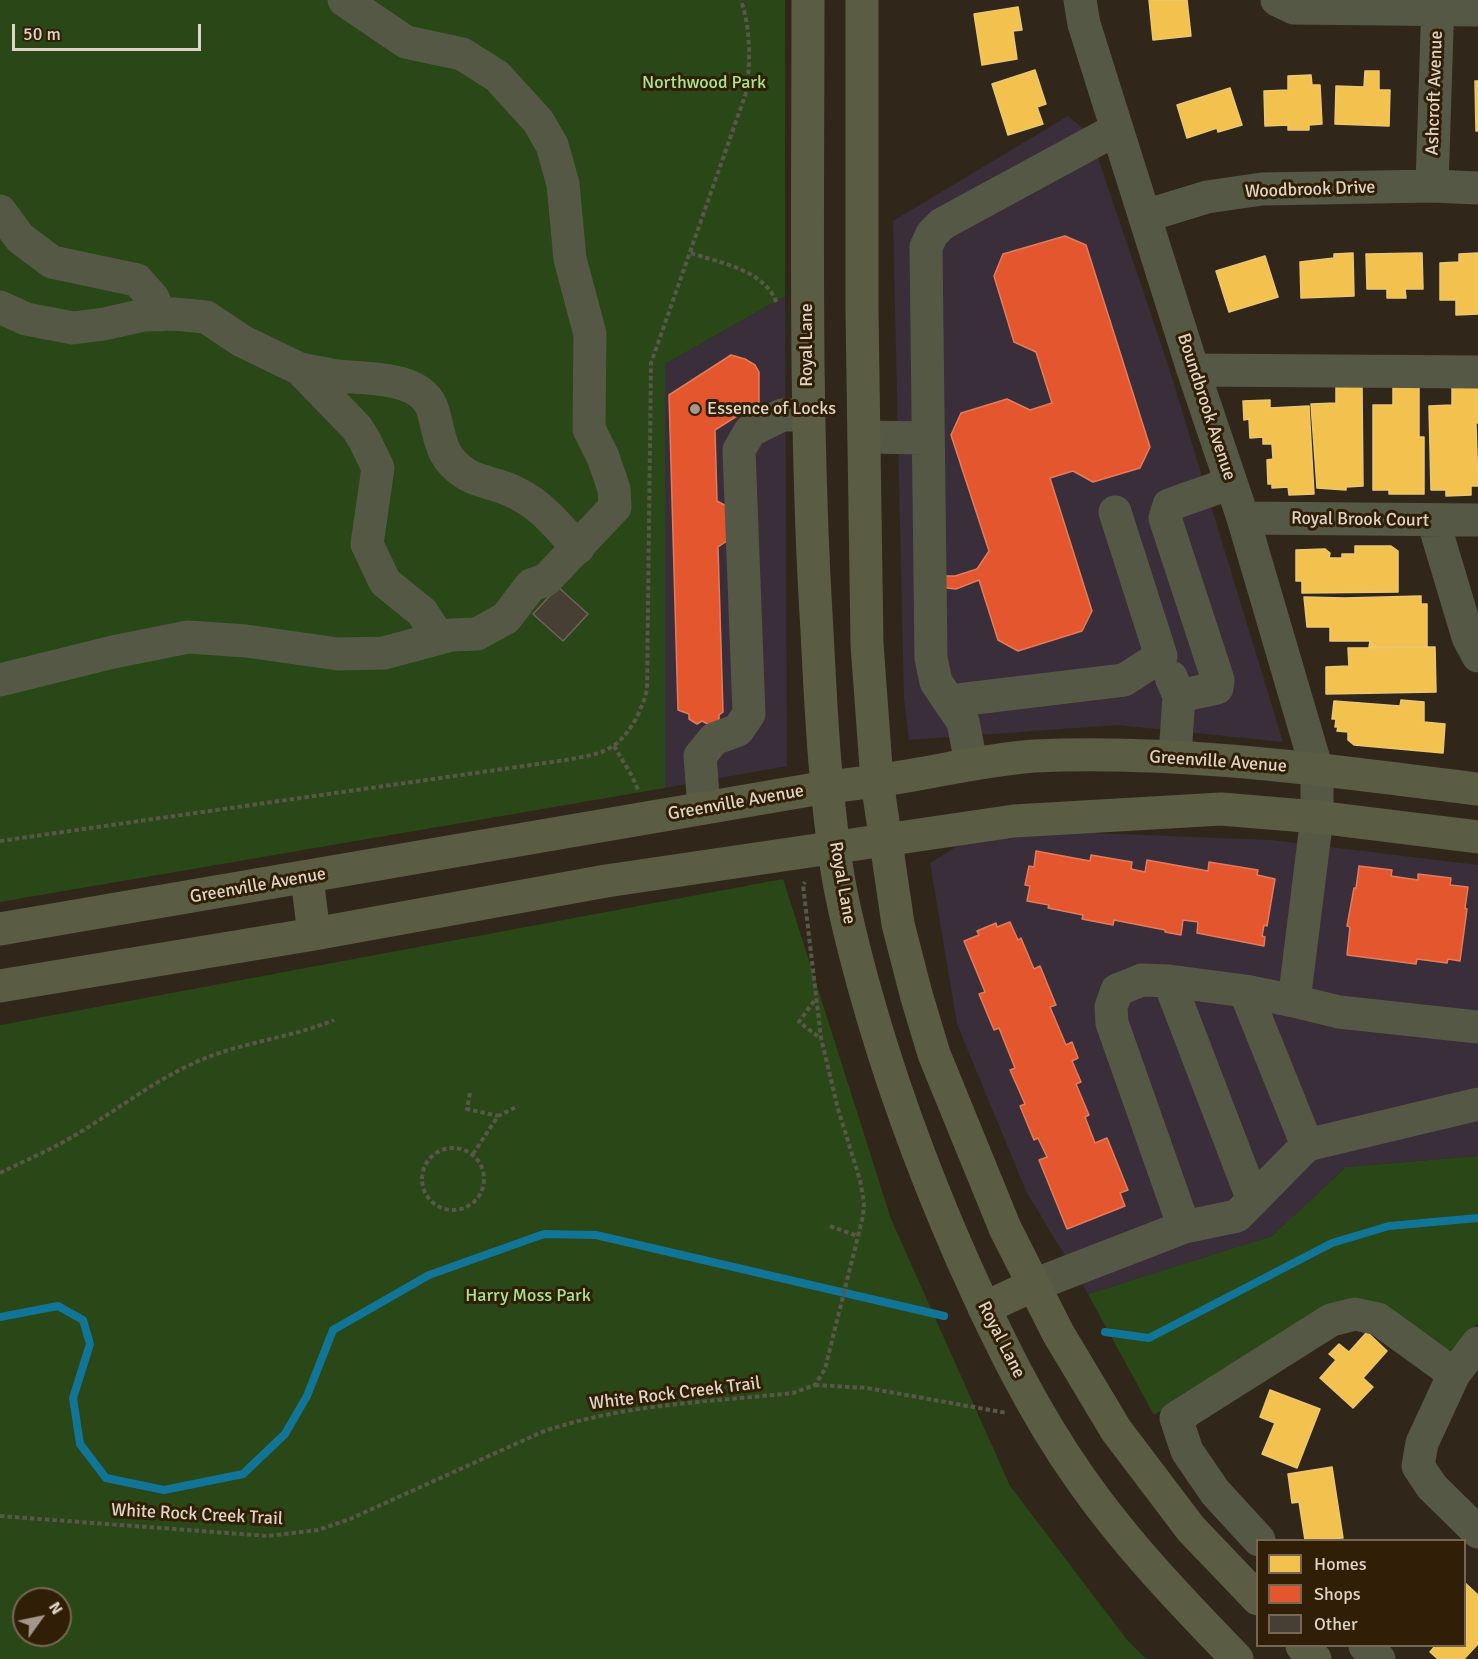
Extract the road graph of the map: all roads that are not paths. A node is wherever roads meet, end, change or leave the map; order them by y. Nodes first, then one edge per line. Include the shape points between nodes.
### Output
1 (344, 0) edge
2 (808, 0) edge
3 (862, 0) edge
4 (1080, 0) edge
5 (1277, 0) edge
6 (1438, 5) edge
7 (1478, 10) edge
8 (1117, 129) junction
9 (1432, 186) junction
10 (1478, 188) edge
11 (0, 211) edge
12 (1145, 216) junction
13 (0, 307) edge
14 (160, 315) junction
15 (300, 369) junction
16 (1194, 370) junction
17 (1478, 372) edge
18 (807, 415) junction
19 (864, 437) junction
20 (927, 438) junction
21 (1231, 483) junction
22 (1115, 512) dead end
23 (1243, 518) junction
24 (1433, 520) junction
25 (1478, 520) edge
26 (578, 548) junction
27 (439, 638) junction
28 (1161, 656) junction
29 (1478, 656) edge
30 (0, 680) edge
31 (1179, 696) junction
32 (950, 701) junction
33 (1175, 756) junction
34 (971, 763) junction
35 (1317, 770) junction
36 (877, 781) junction
37 (827, 787) junction
38 (1478, 789) edge
39 (704, 808) junction
40 (1317, 817) junction
41 (1478, 837) edge
42 (886, 839) junction
43 (835, 847) junction
44 (307, 878) junction
45 (0, 929) edge
46 (314, 934) junction
47 (1169, 981) junction
48 (0, 986) edge
49 (1245, 991) junction
50 (1294, 1001) junction
51 (1478, 1027) edge
52 (1478, 1104) edge
53 (1307, 1145) junction
54 (1253, 1200) junction
55 (1184, 1227) junction
56 (1034, 1285) junction
57 (984, 1308) junction
58 (1478, 1343) edge
59 (1454, 1374) junction
60 (1478, 1532) edge
61 (1258, 1539) edge
62 (1256, 1598) edge
63 (1303, 1647) edge
64 (1366, 1647) edge
65 (1237, 1659) edge
66 (1315, 1659) edge
67 (1379, 1659) edge

1 - 26 street via 406,42 462,54 497,76 538,121 552,145 562,184 570,259 590,333 589,429 614,489 615,507
2 - 18 main road, Royal Lane
3 - 19 main road
4 - 8 street, Boundbrook Avenue
5 - 6 street via 1294,8
6 - 7 street
6 - 9 street, Ashcroft Avenue
8 - 12 street, Boundbrook Avenue
8 - 20 street via 942,224 932,234 926,247
9 - 10 street, Woodbrook Drive
9 - 12 street, Woodbrook Drive via 1262,189 1207,197
11 - 14 street via 20,238 52,262 137,280 153,298
12 - 16 street, Boundbrook Avenue
13 - 14 street via 26,319 73,328
14 - 15 street via 206,317
15 - 26 street via 405,384 424,396 433,409 446,456 466,474 506,488 539,506
15 - 27 street via 365,441 378,468 367,544 386,582 422,612
16 - 17 street
16 - 21 street, Boundbrook Avenue
18 - 37 main road, Royal Lane via 811,546
18 - 39 street via 782,415 750,431 739,450 749,714 738,730 714,739 700,756
19 - 20 street
19 - 36 main road via 867,644
20 - 32 street via 931,658 936,682
21 - 23 street, Boundbrook Avenue
21 - 31 street via 1169,505 1165,518 1218,680 1217,688
22 - 28 street
23 - 24 street, Royal Brook Court
23 - 35 street, Boundbrook Avenue
24 - 25 street, Royal Brook Court
24 - 29 street via 1468,637
26 - 27 street via 546,580 531,585 506,618 477,634
27 - 30 street via 384,654 338,654 188,637
28 - 31 street
28 - 32 street via 1124,680
31 - 33 street
32 - 34 street via 963,722
33 - 34 main road, Greenville Avenue via 1033,756
33 - 35 main road, Greenville Avenue
34 - 36 main road, Greenville Avenue
35 - 38 main road, Greenville Avenue
35 - 40 street, Boundbrook Avenue
36 - 37 main road, Greenville Avenue
36 - 42 main road
37 - 39 main road, Greenville Avenue
37 - 43 main road, Royal Lane
39 - 44 main road, Greenville Avenue
40 - 41 main road
40 - 42 main road via 1221,809 1120,814 1014,821
40 - 50 street, Boundbrook Avenue
42 - 43 main road
42 - 56 main road via 898,924 934,1054 1005,1228
43 - 46 main road via 606,881
43 - 57 main road, Royal Lane via 856,955 899,1102 934,1196
44 - 45 main road, Greenville Avenue
44 - 46 main road
46 - 48 main road
47 - 49 street
47 - 54 street
47 - 55 street via 1142,980 1117,990 1111,1006 1112,1023
49 - 50 street
49 - 53 street
50 - 51 street via 1338,1012
52 - 53 street
53 - 54 street
54 - 55 street via 1237,1216
55 - 56 street
56 - 57 main road
56 - 62 main road via 1116,1430 1191,1528
57 - 65 main road, Royal Lane via 1035,1408 1079,1476 1121,1533
58 - 59 street
59 - 60 street via 1422,1443 1418,1466 1432,1487
59 - 61 street via 1378,1319 1355,1314 1330,1320 1176,1418 1187,1451 1215,1491
63 - 66 main road
64 - 67 street

